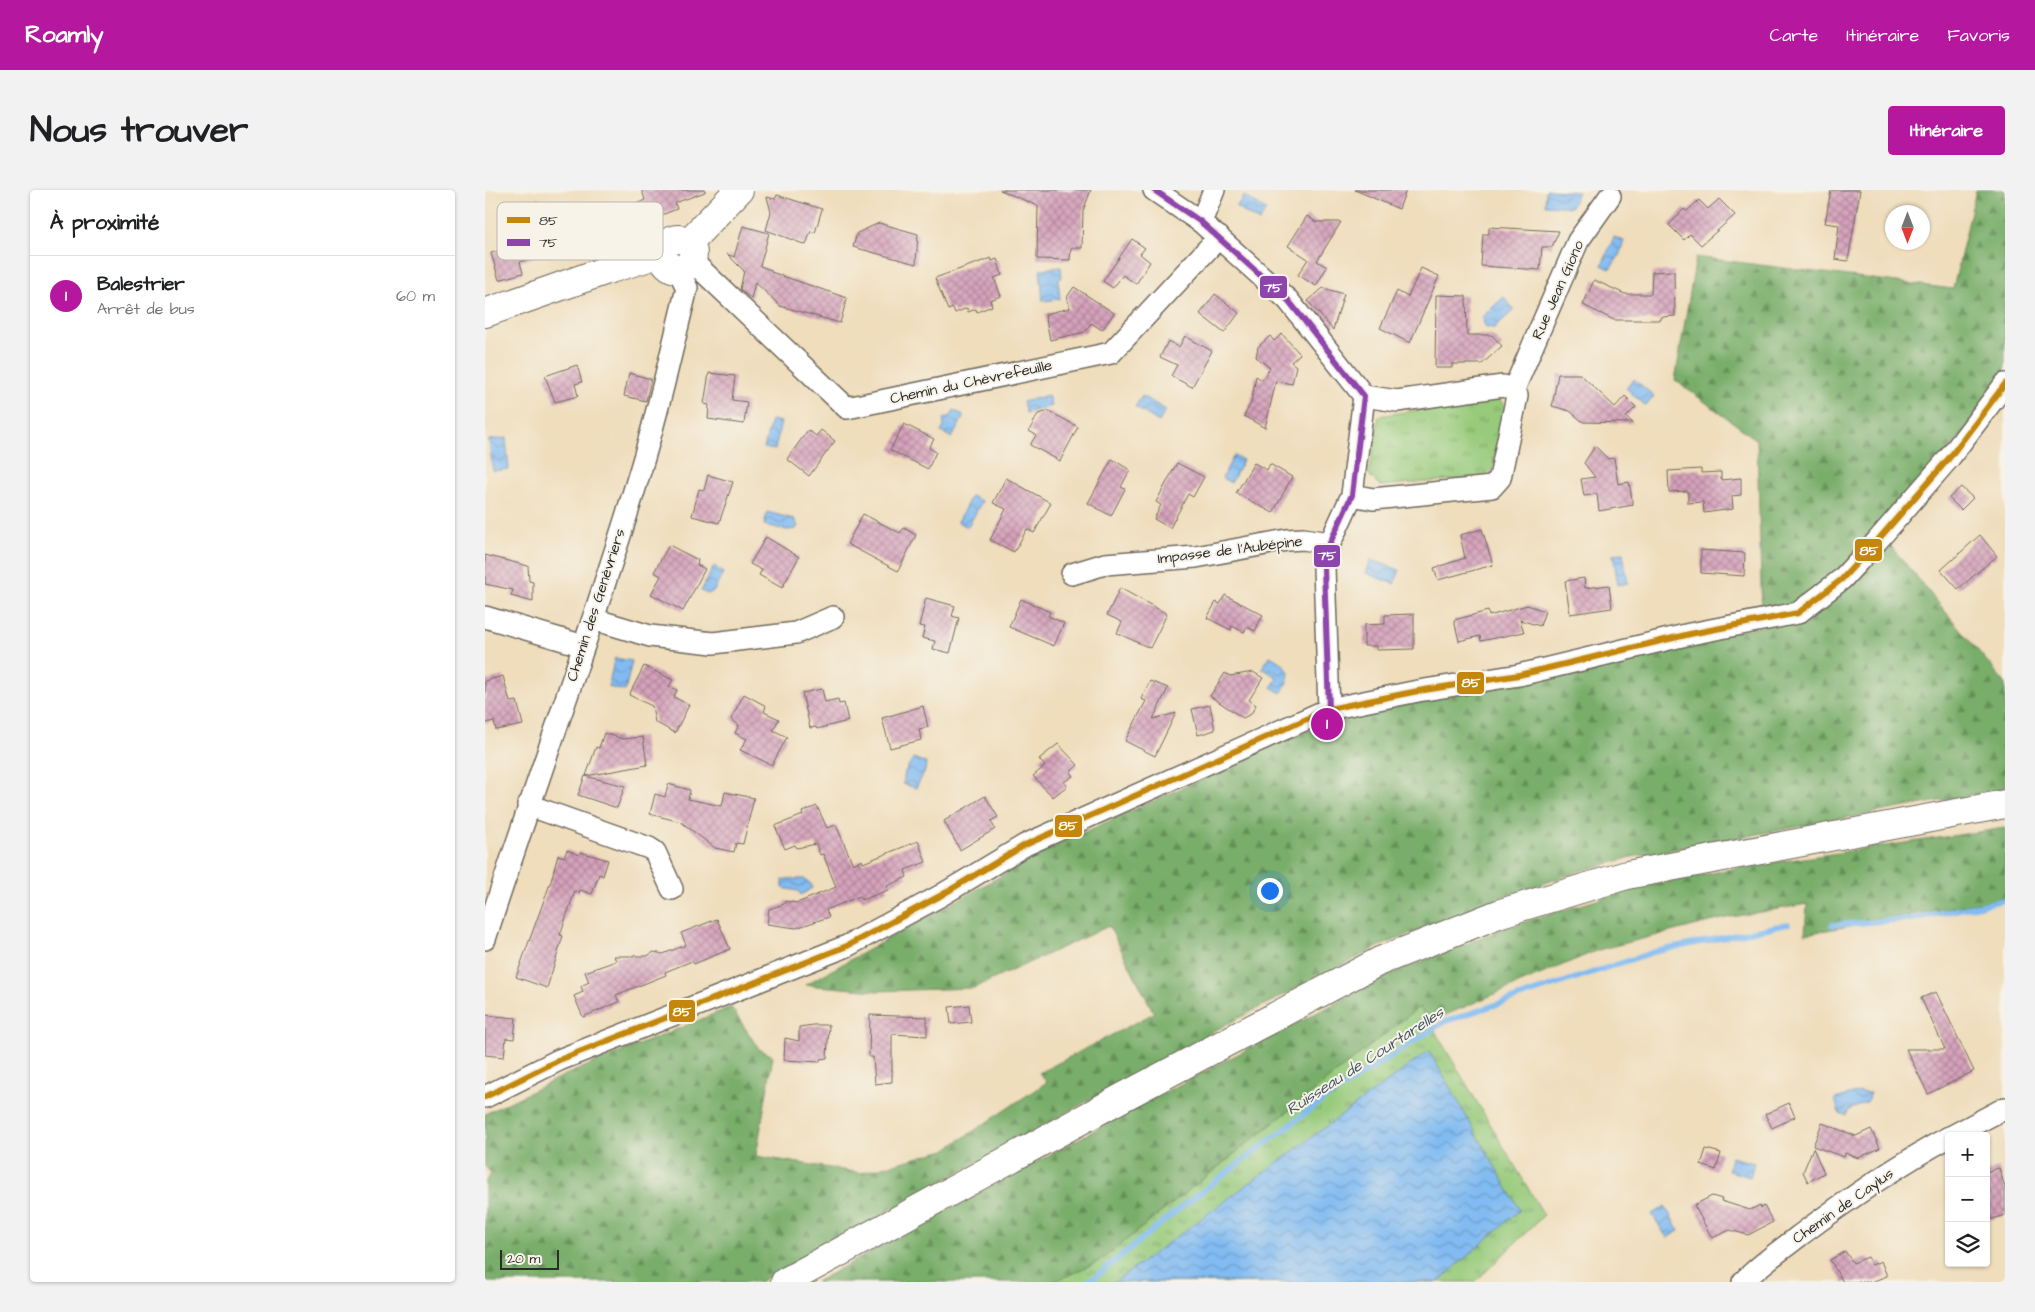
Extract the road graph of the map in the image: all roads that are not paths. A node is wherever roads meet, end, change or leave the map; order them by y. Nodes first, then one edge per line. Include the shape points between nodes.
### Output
1 (739, 190) edge
2 (1154, 190) edge
3 (1215, 190) edge
4 (1610, 196) dead end
5 (1201, 222) junction
6 (1219, 237) junction
7 (682, 263) junction
8 (721, 287) junction
9 (485, 313) edge
10 (2005, 384) edge
11 (1514, 389) junction
12 (1364, 396) junction
13 (1352, 495) junction
14 (1330, 544) junction
15 (1072, 574) dead end
16 (485, 616) edge
17 (833, 617) dead end
18 (593, 619) junction
19 (584, 646) junction
20 (1329, 709) junction
21 (2005, 804) edge
22 (528, 806) junction
23 (2005, 813) edge
24 (1947, 816) junction
25 (672, 889) dead end
26 (485, 939) edge
27 (485, 1097) edge
28 (2005, 1108) edge
29 (1959, 1132) edge
30 (1945, 1140) edge
31 (785, 1282) edge
32 (1743, 1282) edge

1 - 7 main road
2 - 5 street
3 - 5 street
4 - 11 street, Rue Jean Giono via 1578,241
5 - 6 street
6 - 8 street, Chemin du Chèvrefeuille via 1111,353 847,408
6 - 12 street via 1288,300
7 - 8 street, Chemin du Chèvrefeuille
7 - 8 street
7 - 9 main road via 607,270
7 - 18 street, Chemin des Genèvriers via 642,466
10 - 20 street via 1950,457 1877,541 1842,579 1798,613 1690,634 1519,675
11 - 12 street via 1503,386 1397,401
11 - 13 street via 1517,396 1500,478 1492,487 1373,499
12 - 13 street
13 - 14 street
14 - 15 street, Impasse de l'Aubépine via 1287,540 1196,557 1105,564
14 - 20 street via 1323,568
16 - 19 street
17 - 18 street via 796,633 713,643 650,636
18 - 19 street, Chemin des Genèvriers
19 - 22 street, Chemin des Genèvriers
20 - 27 street via 1025,845 847,946 559,1060
21 - 24 main road
22 - 25 street via 649,848 655,852
22 - 26 street, Chemin des Genèvriers
23 - 24 main road
24 - 31 main road via 1627,875 1501,913 1380,961
28 - 29 street, Chemin de Caylus
30 - 32 street, Chemin de Caylus via 1833,1210

